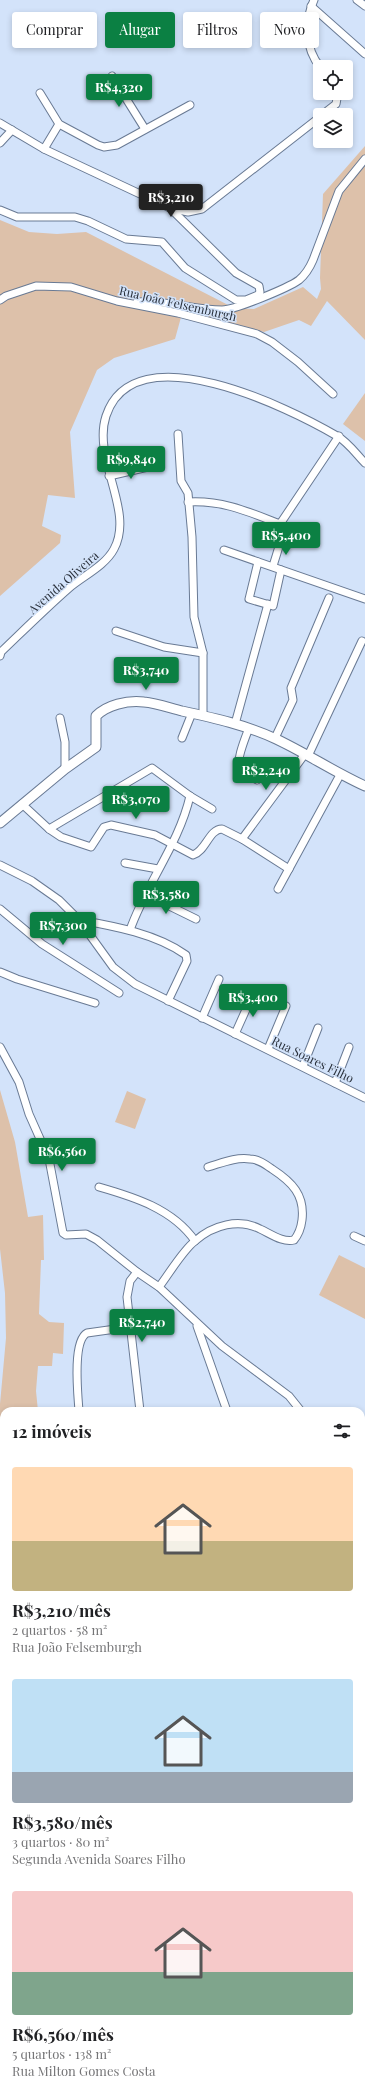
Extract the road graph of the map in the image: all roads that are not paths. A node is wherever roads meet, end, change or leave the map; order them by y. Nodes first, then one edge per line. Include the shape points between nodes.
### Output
1 (357, 0) edge
2 (312, 3) edge
3 (365, 6) edge
4 (365, 54) edge
5 (315, 60) edge
6 (112, 76) dead end
7 (40, 93) dead end
8 (337, 100) edge
9 (190, 105) dead end
10 (331, 108) edge
11 (313, 122) edge
12 (0, 123) edge
13 (59, 124) junction
14 (145, 129) junction
15 (12, 130) junction
16 (0, 143) edge
17 (44, 149) junction
18 (365, 159) edge
19 (170, 208) junction
20 (0, 210) edge
21 (0, 300) edge
22 (127, 302) junction
23 (333, 394) dead end
24 (178, 434) dead end
25 (339, 436) junction
26 (365, 463) edge
27 (148, 467) dead end
28 (109, 476) junction
29 (188, 502) junction
30 (282, 540) dead end
31 (224, 550) dead end
32 (258, 562) junction
33 (273, 566) junction
34 (282, 570) junction
35 (328, 598) dead end
36 (365, 598) edge
37 (270, 605) junction
38 (116, 631) dead end
39 (362, 641) dead end
40 (203, 653) junction
41 (0, 654) edge
42 (192, 713) junction
43 (203, 715) junction
44 (60, 718) dead end
45 (235, 724) junction
46 (249, 728) junction
47 (182, 738) dead end
48 (275, 738) junction
49 (306, 755) junction
50 (65, 769) junction
51 (340, 774) junction
52 (257, 780) dead end
53 (365, 786) edge
54 (190, 796) junction
55 (22, 804) junction
56 (212, 809) dead end
57 (0, 822) edge
58 (49, 829) junction
59 (242, 839) junction
60 (172, 843) junction
61 (125, 864) dead end
62 (0, 865) edge
63 (158, 869) junction
64 (289, 869) junction
65 (278, 889) dead end
66 (145, 894) junction
67 (0, 909) edge
68 (196, 919) dead end
69 (79, 920) junction
70 (130, 930) junction
71 (0, 972) edge
72 (219, 979) dead end
73 (119, 993) dead end
74 (253, 994) dead end
75 (168, 1001) junction
76 (95, 1003) dead end
77 (286, 1006) dead end
78 (202, 1018) junction
79 (318, 1028) dead end
80 (236, 1034) junction
81 (349, 1047) dead end
82 (0, 1048) edge
83 (268, 1049) junction
84 (303, 1066) junction
85 (335, 1083) junction
86 (365, 1098) edge
87 (208, 1167) dead end
88 (99, 1187) dead end
89 (354, 1236) dead end
90 (195, 1241) junction
91 (365, 1241) edge
92 (137, 1272) junction
93 (159, 1287) junction
94 (197, 1324) junction
95 (130, 1327) junction
96 (80, 1407) edge
97 (140, 1407) edge
98 (226, 1407) edge
99 (298, 1407) edge

1 - 3 street
2 - 4 street
2 - 5 street via 307,35
6 - 14 street
7 - 13 street
8 - 10 street
9 - 14 street
11 - 19 street via 202,209 188,212
12 - 15 street
13 - 14 street via 104,147 117,145
13 - 17 street
15 - 16 street
15 - 17 street
17 - 19 street
18 - 22 street via 338,191 314,260 298,280 233,309 204,308 156,301
19 - 20 street, Rua João Felsemburgh via 236,273 259,286 258,295 242,301 232,298 185,268 162,242 126,240 75,217 17,217
21 - 22 street, Rua João Felsemburgh via 36,286 53,285 88,290
22 - 23 street, Rua João Felsemburgh via 257,334 298,362
24 - 29 street via 181,481 188,493
25 - 26 street
25 - 28 street, Avenida Oliveira via 236,388 179,378 153,379 125,389 107,416 104,443
25 - 29 street via 280,524 240,508 209,500
27 - 28 street
28 - 41 street, Avenida Oliveira via 120,524 114,550 109,557 69,588
29 - 40 street via 192,537 194,617
30 - 33 street
31 - 32 street
32 - 33 street
32 - 37 street via 249,599
33 - 34 street
34 - 36 street
34 - 37 street
35 - 48 street via 292,688 293,700
37 - 45 street
38 - 40 street via 164,647
39 - 49 street
40 - 43 street
42 - 43 street
42 - 47 street
42 - 50 street via 143,702 109,707 96,716 96,747
43 - 45 street
44 - 50 street via 65,742
45 - 46 street
46 - 48 street
46 - 52 street via 238,766 240,770
48 - 49 street
49 - 51 street
49 - 59 street
50 - 55 street
51 - 53 street
51 - 64 street
54 - 56 street
54 - 58 street via 152,768
54 - 60 street
55 - 57 street
55 - 58 street
58 - 60 street via 61,837 91,847 102,830 108,826 155,835
59 - 60 street via 219,829 194,855
59 - 64 street
60 - 63 street
61 - 63 street
62 - 69 street, Rua Soares Filho via 51,893
63 - 66 street
64 - 65 street
66 - 68 street
66 - 70 street
67 - 73 street via 42,944
69 - 70 street
69 - 75 street, Rua Soares Filho via 104,956 122,975
70 - 75 street via 187,956
71 - 76 street
72 - 78 street
74 - 80 street
75 - 78 street, Rua Soares Filho
77 - 83 street
78 - 80 street, Rua Soares Filho
79 - 84 street
80 - 83 street, Rua Soares Filho
81 - 85 street
82 - 92 street via 19,1082 48,1159 63,1233 91,1236
83 - 84 street, Rua Soares Filho
84 - 85 street, Rua Soares Filho
85 - 86 street, Rua Soares Filho
87 - 90 street via 236,1158 264,1163 286,1178 297,1190 303,1210 302,1225 297,1237 290,1241 251,1224 237,1222 211,1231
88 - 90 street via 123,1194 162,1211 178,1220
89 - 91 street
90 - 93 street
92 - 93 street
92 - 95 street via 127,1288
93 - 94 street
94 - 98 street
94 - 99 street via 289,1396
95 - 96 street via 87,1333 83,1336 77,1377
95 - 97 street

